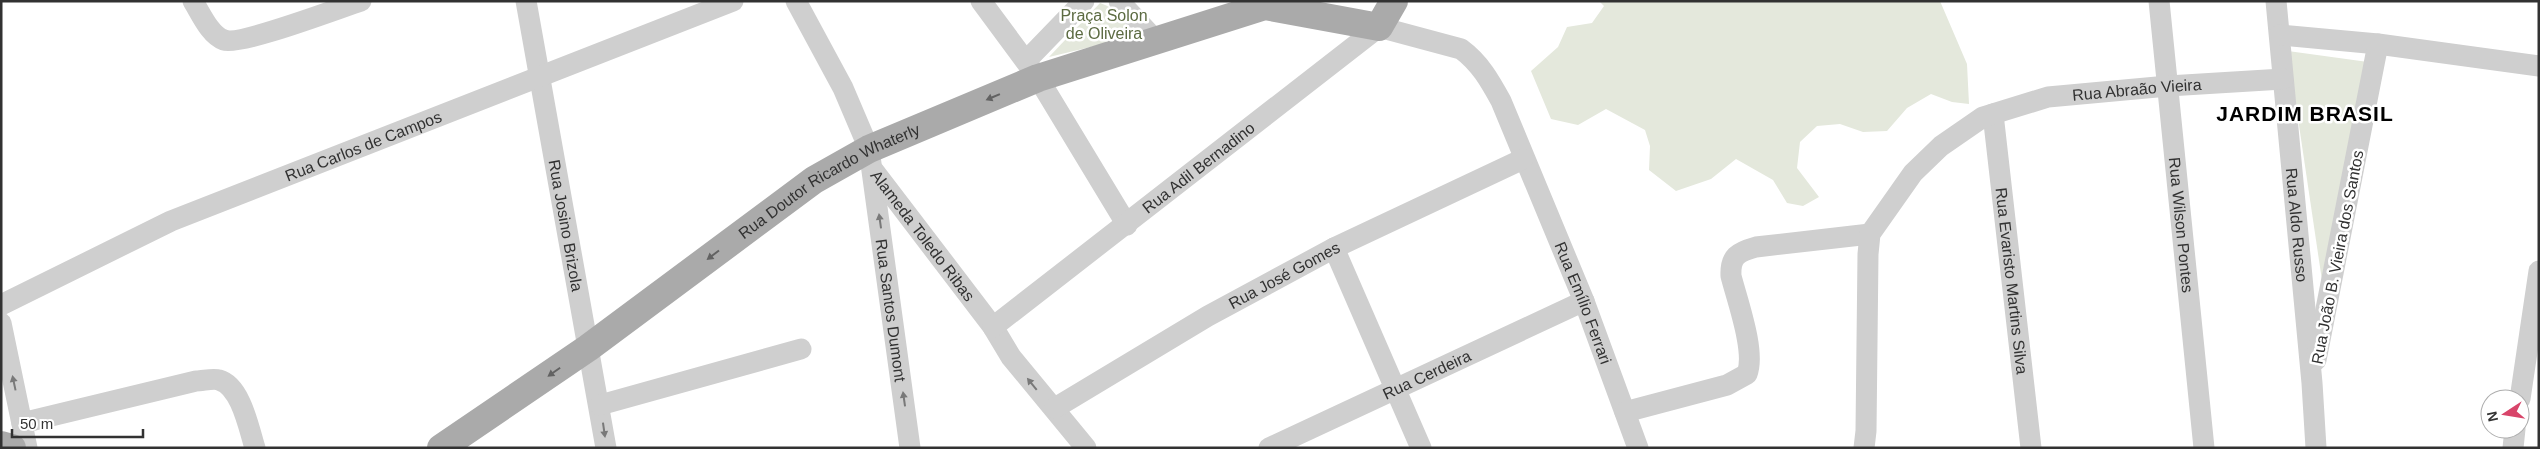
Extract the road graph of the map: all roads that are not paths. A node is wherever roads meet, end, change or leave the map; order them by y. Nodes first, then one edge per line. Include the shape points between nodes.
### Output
1 (193, 1) edge
2 (361, 1) edge
3 (526, 1) edge
4 (733, 1) edge
5 (796, 1) edge
6 (981, 1) edge
7 (1084, 1) edge
8 (1119, 1) edge
9 (1394, 1) edge
10 (2160, 1) edge
11 (2276, 1) edge
12 (1266, 4) edge
13 (1379, 27) junction
14 (2280, 36) junction
15 (1157, 42) junction
16 (2378, 44) junction
17 (2539, 66) edge
18 (1032, 70) junction
19 (540, 78) junction
20 (2282, 79) junction
21 (2168, 86) junction
22 (1993, 114) junction
23 (1523, 159) junction
24 (871, 160) junction
25 (1127, 225) junction
26 (1870, 234) junction
27 (1334, 248) junction
28 (2539, 271) edge
29 (1584, 301) junction
30 (1, 305) edge
31 (1, 323) edge
32 (994, 327) junction
33 (588, 348) junction
34 (801, 349) dead end
35 (2312, 382) junction
36 (1396, 387) junction
37 (2521, 389) edge
38 (600, 405) junction
39 (1055, 408) junction
40 (1625, 412) junction
41 (17, 435) edge
42 (1, 445) edge
43 (27, 448) edge
44 (255, 448) edge
45 (442, 448) edge
46 (606, 448) edge
47 (910, 448) edge
48 (1086, 448) edge
49 (1270, 448) edge
50 (1421, 448) edge
51 (1638, 448) edge
52 (1864, 448) edge
53 (2031, 448) edge
54 (2204, 448) edge
55 (2316, 448) edge

1 - 2 street via 216,36 226,41 270,31
3 - 19 street, Rua Josino Brizola
4 - 19 street, Rua Carlos de Campos
5 - 24 street, Alameda Toledo Ribas via 843,88
6 - 18 street
7 - 18 street
8 - 15 street
9 - 13 main road, Rua Adil Bernadino
10 - 21 street, Rua Wilson Pontes
11 - 14 street, Rua Aldo Russo
12 - 13 main road
12 - 15 main road, Rua Doutor Ricardo Whaterly
13 - 23 street, Rua Emílio Ferrari via 1461,49 1473,57 1501,101
13 - 25 street, Rua Adil Bernadino
14 - 16 street
14 - 20 street, Rua Aldo Russo
15 - 18 main road, Rua Doutor Ricardo Whaterly
16 - 17 street
16 - 35 street, Rua João B. Vieira dos Santos
18 -> 24 main road, Rua Doutor Ricardo Whaterly
18 - 25 street
19 - 30 street, Rua Carlos de Campos via 171,221
19 - 33 street, Rua Josino Brizola
20 - 21 street, Rua Abraão Vieira
20 - 35 street, Rua Aldo Russo
21 - 22 street, Rua Abraão Vieira via 2048,97
21 - 54 street, Rua Wilson Pontes
22 - 26 street, Rua Abraão Vieira via 1983,117 1941,146 1913,173
22 - 53 street, Rua Evaristo Martins Silva
23 - 27 street, Rua José Gomes
23 - 29 street, Rua Emílio Ferrari
24 - 32 street, Alameda Toledo Ribas
24 -> 33 main road, Rua Doutor Ricardo Whaterly via 814,180
47 -> 24 street, Rua Santos Dumont
25 - 32 street, Rua Adil Bernadino
26 - 40 street via 1741,251 1731,264 1731,276 1749,352 1747,374 1727,384
26 - 52 street
27 - 36 street
27 - 39 street, Rua José Gomes via 1208,316
28 - 37 street
29 - 36 street, Rua Cerdeira
29 - 40 street, Rua Emílio Ferrari
41 -> 31 street
39 -> 32 street, Alameda Toledo Ribas via 1010,357
33 - 38 street, Rua Josino Brizola
33 -> 45 main road, Rua Doutor Ricardo Whaterly
34 - 38 street
35 - 55 street, Rua Aldo Russo
36 - 49 street, Rua Cerdeira
36 - 50 street
38 -> 46 street, Rua Josino Brizola
39 - 48 street, Alameda Toledo Ribas
40 - 51 street, Rua Emílio Ferrari
41 - 42 main road
41 - 43 street
41 - 44 street via 196,381 218,379 229,384 236,393

